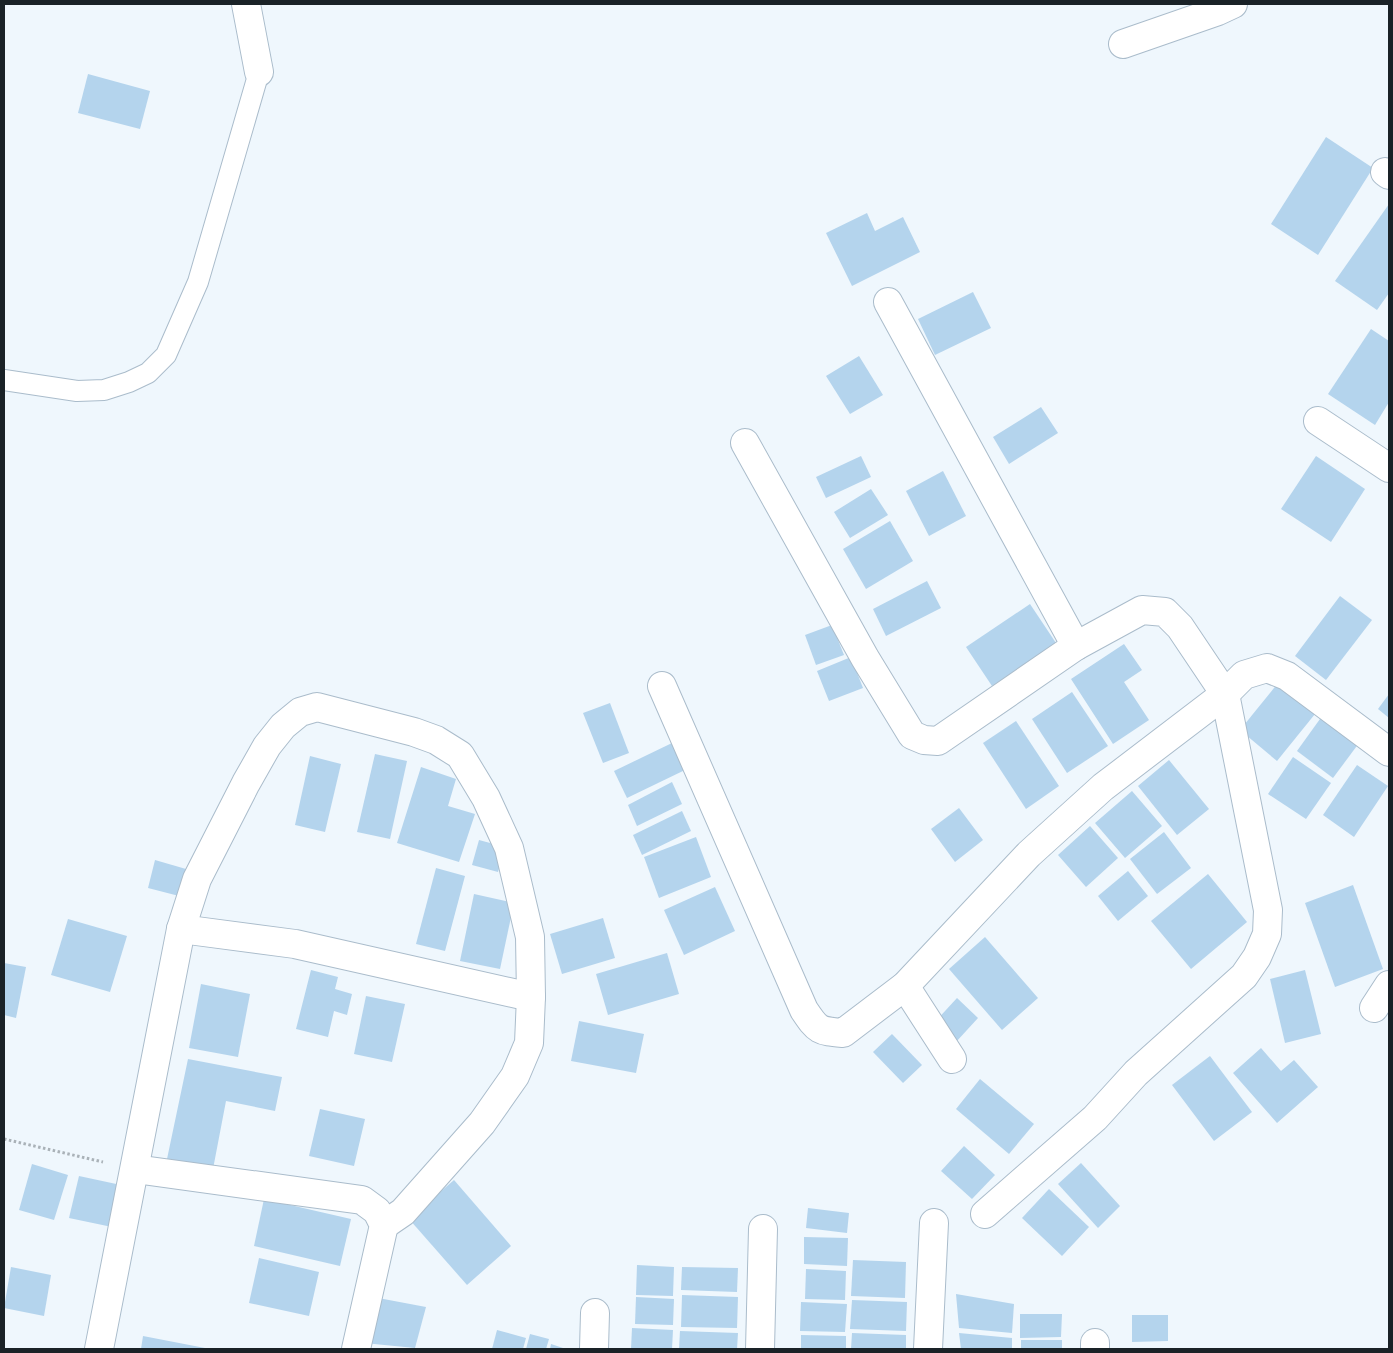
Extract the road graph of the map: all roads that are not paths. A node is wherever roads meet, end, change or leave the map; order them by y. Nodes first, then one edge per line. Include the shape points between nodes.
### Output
1 (246, 4) edge
2 (1233, 4) edge
3 (1123, 44) dead end
4 (259, 72) joint
5 (888, 302) dead end
6 (4, 380) edge
7 (1318, 421) dead end
8 (745, 443) dead end
9 (1389, 468) edge
10 (1076, 646) junction
11 (662, 686) dead end
12 (1224, 694) junction
13 (1389, 752) edge
14 (181, 929) junction
15 (1389, 985) edge
16 (906, 986) junction
17 (531, 996) junction
18 (1374, 1008) dead end
19 (952, 1059) dead end
20 (135, 1169) junction
21 (985, 1214) dead end
22 (934, 1223) dead end
23 (384, 1225) junction
24 (763, 1229) dead end
25 (595, 1313) dead end
26 (99, 1349) edge
27 (356, 1349) edge
28 (594, 1349) edge
29 (760, 1349) edge
30 (928, 1349) edge

1 - 4 street
2 - 3 street
4 - 6 lane via 198,282 166,355 148,373 104,390 77,391
5 - 10 street
7 - 9 street
8 - 10 street via 865,658 912,735 938,741
10 - 12 street via 1142,610 1165,612 1180,627
11 - 16 street via 804,1010 814,1026 843,1033
12 - 13 street via 1244,675 1267,668 1287,676
12 - 16 street via 1103,787 1029,854
12 - 21 street via 1268,910 1267,934 1257,957 1244,976 1136,1073 1095,1118
14 - 17 street via 294,944
14 - 17 street via 197,879 267,746 300,712 317,707 414,732 436,740 460,755 486,798 509,848 530,937
14 - 20 street
15 - 18 street
16 - 19 street
17 - 23 street via 529,1043 515,1076 482,1123 418,1196
20 - 23 street via 362,1200 377,1212
20 - 26 street
22 - 30 street
23 - 27 street
24 - 29 street
25 - 28 street

